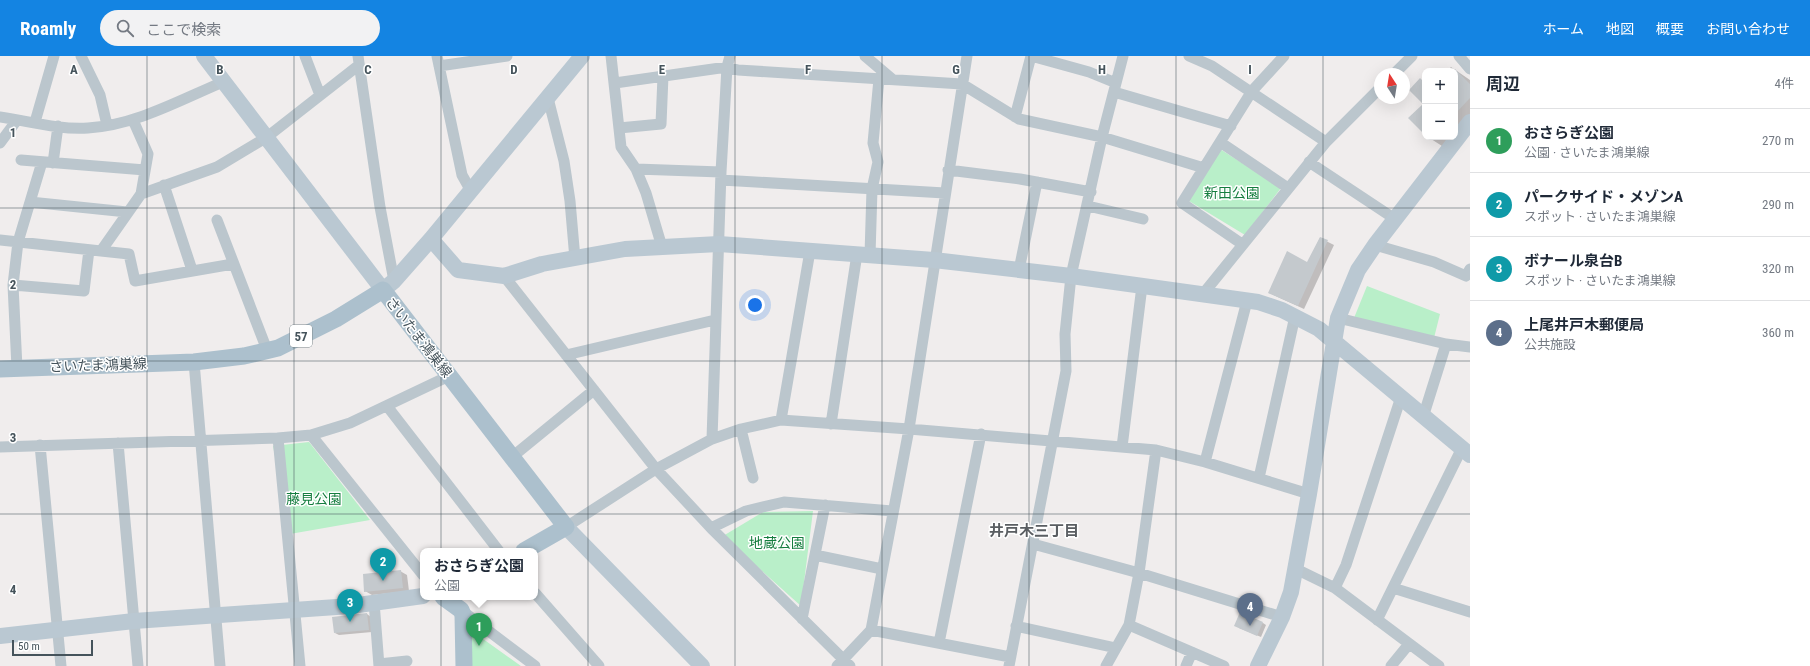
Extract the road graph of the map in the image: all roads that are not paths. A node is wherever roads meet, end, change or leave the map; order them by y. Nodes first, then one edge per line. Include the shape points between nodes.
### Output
1 (54, 56) edge
2 (81, 56) edge
3 (204, 56) edge
4 (305, 56) edge
5 (507, 56) edge
6 (582, 56) edge
7 (611, 56) edge
8 (730, 56) edge
9 (865, 56) edge
10 (967, 56) edge
11 (1123, 56) edge
12 (1189, 56) edge
13 (1284, 56) edge
14 (1459, 56) edge
15 (1410, 57) edge
16 (358, 60) edge
17 (438, 61) edge
18 (1215, 61) edge
19 (727, 67) junction
20 (1400, 68) edge
21 (1470, 69) edge
22 (663, 76) junction
23 (879, 79) junction
24 (892, 79) junction
25 (223, 82) junction
26 (614, 83) junction
27 (962, 84) junction
28 (1115, 87) junction
29 (1252, 92) junction
30 (1374, 94) edge
31 (320, 95) junction
32 (548, 98) junction
33 (0, 117) edge
34 (1015, 117) junction
35 (18, 120) junction
36 (133, 120) junction
37 (34, 122) junction
38 (1470, 122) edge
39 (107, 125) junction
40 (58, 126) junction
41 (1230, 126) junction
42 (619, 128) junction
43 (267, 137) junction
44 (1102, 137) junction
45 (1220, 142) junction
46 (1326, 142) junction
47 (0, 143) edge
48 (21, 160) dead end
49 (48, 162) junction
50 (1310, 162) junction
51 (1204, 168) junction
52 (636, 169) junction
53 (145, 170) junction
54 (948, 170) junction
55 (721, 176) junction
56 (1037, 182) junction
57 (164, 185) junction
58 (1288, 188) junction
59 (872, 189) junction
60 (471, 191) junction
61 (1091, 192) junction
62 (945, 193) junction
63 (141, 194) junction
64 (30, 202) junction
65 (1088, 206) junction
66 (127, 212) junction
67 (1142, 219) dead end
68 (1395, 219) junction
69 (217, 220) dead end
70 (432, 239) junction
71 (0, 240) edge
72 (18, 242) junction
73 (719, 244) junction
74 (1242, 244) junction
75 (1375, 245) junction
76 (662, 247) junction
77 (89, 250) junction
78 (101, 251) junction
79 (810, 251) junction
80 (863, 255) junction
81 (575, 259) junction
82 (934, 260) junction
83 (233, 264) junction
84 (1470, 269) edge
85 (192, 270) junction
86 (1019, 270) junction
87 (504, 276) junction
88 (1072, 276) junction
89 (13, 284) junction
90 (388, 285) junction
91 (1142, 286) junction
92 (1203, 294) junction
93 (1246, 301) junction
94 (1295, 316) junction
95 (1338, 318) junction
96 (715, 320) junction
97 (1334, 341) junction
98 (1446, 344) junction
99 (1470, 347) edge
100 (267, 350) junction
101 (566, 355) junction
102 (194, 362) junction
103 (17, 368) junction
104 (0, 369) edge
105 (449, 376) junction
106 (594, 390) junction
107 (1400, 397) junction
108 (387, 406) junction
109 (1424, 414) junction
110 (781, 420) junction
111 (831, 424) junction
112 (741, 429) junction
113 (909, 429) junction
114 (981, 434) junction
115 (311, 435) junction
116 (278, 438) junction
117 (712, 439) junction
118 (200, 440) junction
119 (1053, 440) junction
120 (118, 443) junction
121 (40, 446) junction
122 (0, 447) edge
123 (1122, 447) junction
124 (1156, 450) junction
125 (1466, 452) edge
126 (512, 457) junction
127 (1205, 462) junction
128 (656, 469) junction
129 (753, 478) dead end
130 (1259, 478) junction
131 (1309, 494) junction
132 (825, 505) junction
133 (892, 511) junction
134 (566, 528) junction
135 (711, 528) junction
136 (1033, 544) junction
137 (497, 548) edge
138 (529, 548) edge
139 (815, 555) junction
140 (882, 569) junction
141 (1296, 569) junction
142 (420, 571) edge
143 (1139, 573) junction
144 (1335, 588) junction
145 (1393, 588) junction
146 (420, 596) edge
147 (538, 596) edge
148 (447, 600) edge
149 (374, 602) junction
150 (296, 609) junction
151 (461, 610) junction
152 (1470, 612) edge
153 (215, 615) junction
154 (1282, 617) junction
155 (802, 619) junction
156 (1377, 620) junction
157 (134, 621) junction
158 (1129, 625) junction
159 (1016, 626) junction
160 (58, 629) junction
161 (871, 630) junction
162 (0, 636) edge
163 (939, 643) junction
164 (1409, 644) junction
165 (1116, 648) junction
166 (1192, 652) junction
167 (407, 661) dead end
168 (1010, 662) edge
169 (843, 664) edge
170 (379, 665) edge
171 (61, 666) edge
172 (138, 666) edge
173 (220, 666) edge
174 (300, 666) edge
175 (464, 666) edge
176 (534, 666) edge
177 (599, 666) edge
178 (702, 666) edge
179 (1106, 666) edge
180 (1186, 666) edge
181 (1224, 666) edge
182 (1258, 666) edge
183 (1391, 666) edge
184 (1440, 666) edge

1 - 37 street
2 - 39 street via 100,95
3 - 25 street
4 - 31 street
5 - 17 street
6 - 32 street
7 - 26 street
8 - 19 street
9 - 24 street
10 - 27 street
11 - 28 street
12 - 18 street
13 - 29 street
14 - 21 street
15 - 20 street
16 - 31 street
16 - 90 street via 380,207
17 - 60 street via 462,175
18 - 29 street
19 - 22 street
19 - 23 street via 738,70
19 - 55 street
22 - 26 street
22 - 42 street via 661,124
23 - 24 street
23 - 59 street via 873,143 878,162
24 - 27 street
25 - 36 street
25 - 43 street
26 - 42 street
27 - 34 street
27 - 54 street
28 - 34 street via 1089,72 1031,56
28 - 41 street
28 - 44 street
29 - 41 street
29 - 46 street
30 - 46 street
31 - 43 street
32 - 60 street
32 - 81 street via 564,161
33 - 35 street
34 - 44 street
35 - 37 street
35 - 47 street
36 - 39 street
36 - 53 street via 148,154
37 - 40 street
38 - 68 street
39 - 40 street via 88,128
40 - 49 street
41 - 45 street
42 - 52 street via 621,147
43 - 57 street via 217,167
43 - 90 street
44 - 51 street
44 - 61 street
45 - 51 street
45 - 58 street
46 - 50 street
48 - 49 street
49 - 53 street
49 - 64 street
50 - 58 street
50 - 68 street
51 - 74 street via 1182,203
52 - 55 street
52 - 76 street
53 - 63 street
54 - 56 street
54 - 62 street
55 - 59 street
55 - 73 street
56 - 61 street
56 - 86 street
57 - 63 street
57 - 85 street
58 - 74 street
59 - 62 street
59 - 80 street
60 - 70 street
61 - 65 street
62 - 82 street
63 - 66 street
64 - 66 street
64 - 72 street
65 - 67 street
65 - 88 street
66 - 78 street
68 - 75 street
69 - 83 street
70 - 87 street via 458,270
70 - 90 street
71 - 72 street
72 - 77 street
72 - 89 street
73 - 76 street
73 - 79 street
73 - 96 street
74 - 92 street
75 - 84 street via 1434,262 1466,276
75 - 95 street via 1358,270
76 - 81 street via 625,249
77 - 78 street
77 - 89 street via 84,291
78 - 85 street via 129,254 135,281
79 - 80 street
79 - 110 street
80 - 82 street
80 - 111 street
81 - 87 street via 542,264
82 - 86 street
82 - 113 street
83 - 85 street
83 - 100 street
86 - 88 street
87 - 101 street
88 - 91 street
88 - 119 street via 1065,334 1066,371
89 - 103 street
90 - 100 main road, さいたま鴻巣線 / 57 via 336,319 278,348
90 - 105 main road, さいたま鴻巣線
91 - 92 street
91 - 123 street
92 - 93 street
93 - 94 street via 1258,302
93 - 127 street
94 - 97 street via 1319,329
94 - 130 street
95 - 97 street
95 - 98 street
96 - 101 street
96 - 117 street
97 - 107 street
97 - 131 street
98 - 99 street
98 - 109 street
100 - 102 main road, さいたま鴻巣線 / 57 via 244,356
101 - 106 street
102 - 103 main road, さいたま鴻巣線 / 57
102 - 118 street
103 - 104 main road, さいたま鴻巣線 / 57
105 - 108 street
105 - 126 main road, さいたま鴻巣線
106 - 126 street
106 - 128 street
107 - 109 street
107 - 144 street via 1346,565
108 - 115 street via 350,423
108 - 137 street
109 - 125 street
110 - 111 street
110 - 112 street
111 - 113 street
112 - 117 street
112 - 129 street
113 - 114 street
113 - 133 street
114 - 119 street
114 - 163 street
115 - 116 street
115 - 142 street
116 - 118 street
116 - 150 street
117 - 128 street
118 - 120 street
118 - 153 street
119 - 123 street
119 - 136 street
120 - 121 street
120 - 157 street
121 - 122 street
121 - 160 street
123 - 124 street
124 - 127 street
124 - 143 street
125 - 145 street
126 - 134 main road, さいたま鴻巣線
127 - 130 street
128 - 134 street
128 - 135 street
130 - 131 street
131 - 141 street
132 - 133 street
132 - 135 street via 784,502 746,512
132 - 139 street
133 - 140 street
134 - 138 main road
134 - 178 street
135 - 155 street
136 - 143 street
136 - 159 street
139 - 140 street
139 - 155 street
140 - 161 street
141 - 144 street
141 - 154 street
143 - 154 street
143 - 158 street
144 - 156 street
145 - 152 street
145 - 156 street
146 - 149 street
147 - 177 street
148 - 151 main road
149 - 150 street
149 - 170 street
150 - 153 street
150 - 174 street
151 - 175 main road
151 - 176 street
153 - 157 street
153 - 173 street
154 - 182 street
155 - 169 street
156 - 164 street
157 - 160 street
157 - 172 street
158 - 165 street
158 - 166 street
159 - 165 street
159 - 168 street
160 - 162 street
160 - 171 street
161 - 163 street
161 - 169 street
163 - 168 street
164 - 183 street
164 - 184 street
165 - 179 street
166 - 180 street
166 - 181 street
167 - 170 street

